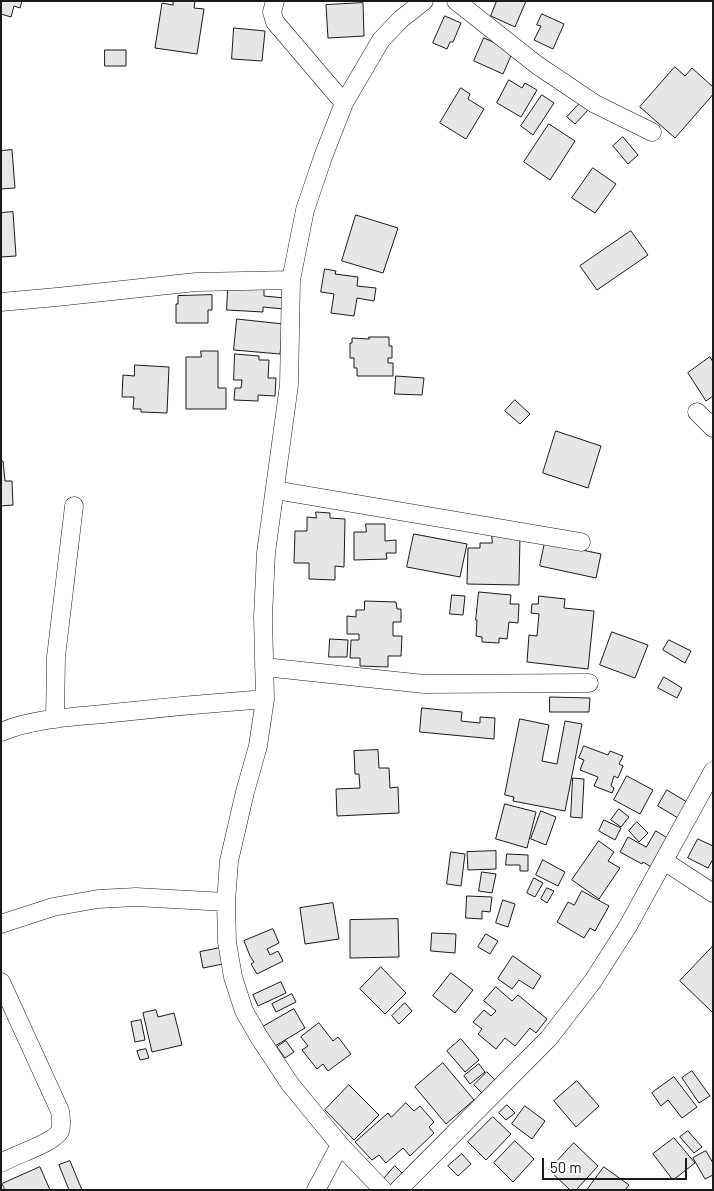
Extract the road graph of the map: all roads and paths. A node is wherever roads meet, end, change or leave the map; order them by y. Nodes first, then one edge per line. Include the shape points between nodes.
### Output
1 (275, 1) edge
2 (424, 1) edge
3 (456, 1) edge
4 (344, 103) junction
5 (652, 132) dead end
6 (291, 280) junction
7 (1, 302) edge
8 (697, 412) dead end
9 (713, 428) edge
10 (275, 490) junction
11 (74, 506) dead end
12 (582, 542) dead end
13 (264, 668) junction
14 (589, 683) dead end
15 (264, 699) junction
16 (55, 719) junction
17 (1, 732) edge
18 (713, 772) edge
19 (664, 861) junction
20 (713, 893) edge
21 (226, 902) junction
22 (1, 924) edge
23 (1, 982) edge
24 (340, 1145) junction
25 (1, 1163) edge
26 (316, 1190) edge
27 (383, 1190) edge
28 (398, 1190) edge

1 - 4 street via 272,12 275,22
2 - 4 street via 401,18 382,40
3 - 5 street via 537,65 595,104
4 - 6 street via 306,210
6 - 7 street via 196,282
6 - 10 street via 289,385
8 - 9 street
10 - 12 street
10 - 13 street via 266,552
11 - 16 street via 56,657
13 - 14 street via 424,684
13 - 15 street
15 - 16 street
15 - 21 street via 258,746 230,861
16 - 17 street
18 - 19 street
19 - 20 street
19 - 28 street via 593,981 549,1038
21 - 22 street via 136,897 98,899 53,907
21 - 24 street via 227,942 233,977 244,1011 290,1084
23 - 25 street via 62,1121 60,1131 53,1138
24 - 26 street
24 - 27 street

